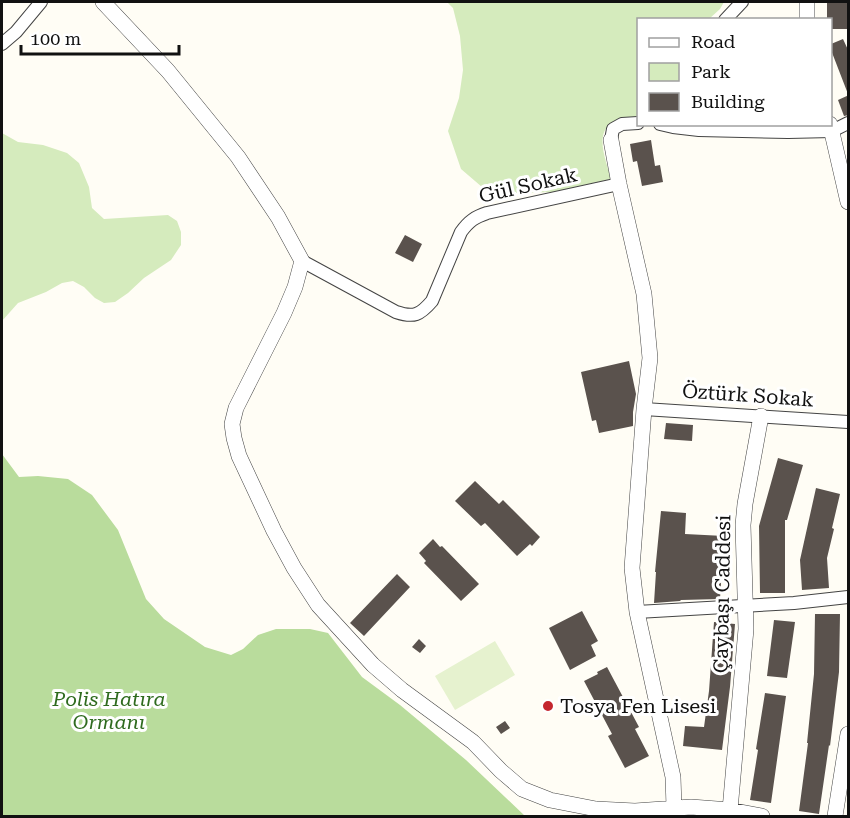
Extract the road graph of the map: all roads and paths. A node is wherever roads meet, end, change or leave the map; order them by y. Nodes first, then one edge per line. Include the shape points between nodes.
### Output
1 (41, 2) edge
2 (103, 2) edge
3 (742, 2) edge
4 (807, 2) edge
5 (727, 18) edge
6 (807, 18) edge
7 (2, 44) edge
8 (637, 123) edge
9 (849, 123) edge
10 (673, 126) edge
11 (831, 128) edge
12 (611, 140) joint
13 (619, 184) junction
14 (849, 202) edge
15 (302, 261) junction
16 (644, 409) junction
17 (760, 416) junction
18 (849, 422) edge
19 (849, 597) edge
20 (746, 606) junction
21 (638, 612) junction
22 (849, 734) edge
23 (847, 752) edge
24 (674, 807) junction
25 (730, 810) junction
26 (762, 816) edge
27 (835, 816) edge

1 - 7 street
2 - 15 street via 168,71 238,157
3 - 5 street
4 - 6 street
8 - 12 street via 613,129
9 - 11 street
10 - 11 street via 699,130
11 - 14 street
12 - 13 street
13 - 15 street, Gül Sokak via 487,213 468,221 432,301 416,315 396,312
13 - 16 street via 644,294 650,358
15 - 24 street via 284,313 240,399 232,424 239,456 274,531 318,605 373,664 472,742 522,789 549,800 596,810
16 - 17 street, Öztürk Sokak
16 - 21 street via 632,568
17 - 18 street, Öztürk Sokak
17 - 20 street, Çaybaşı Caddesi via 743,525
19 - 20 street
20 - 21 street
20 - 25 street, Çaybaşı Caddesi
21 - 24 street via 673,777
22 - 23 street
23 - 27 street
24 - 25 street
25 - 26 street

